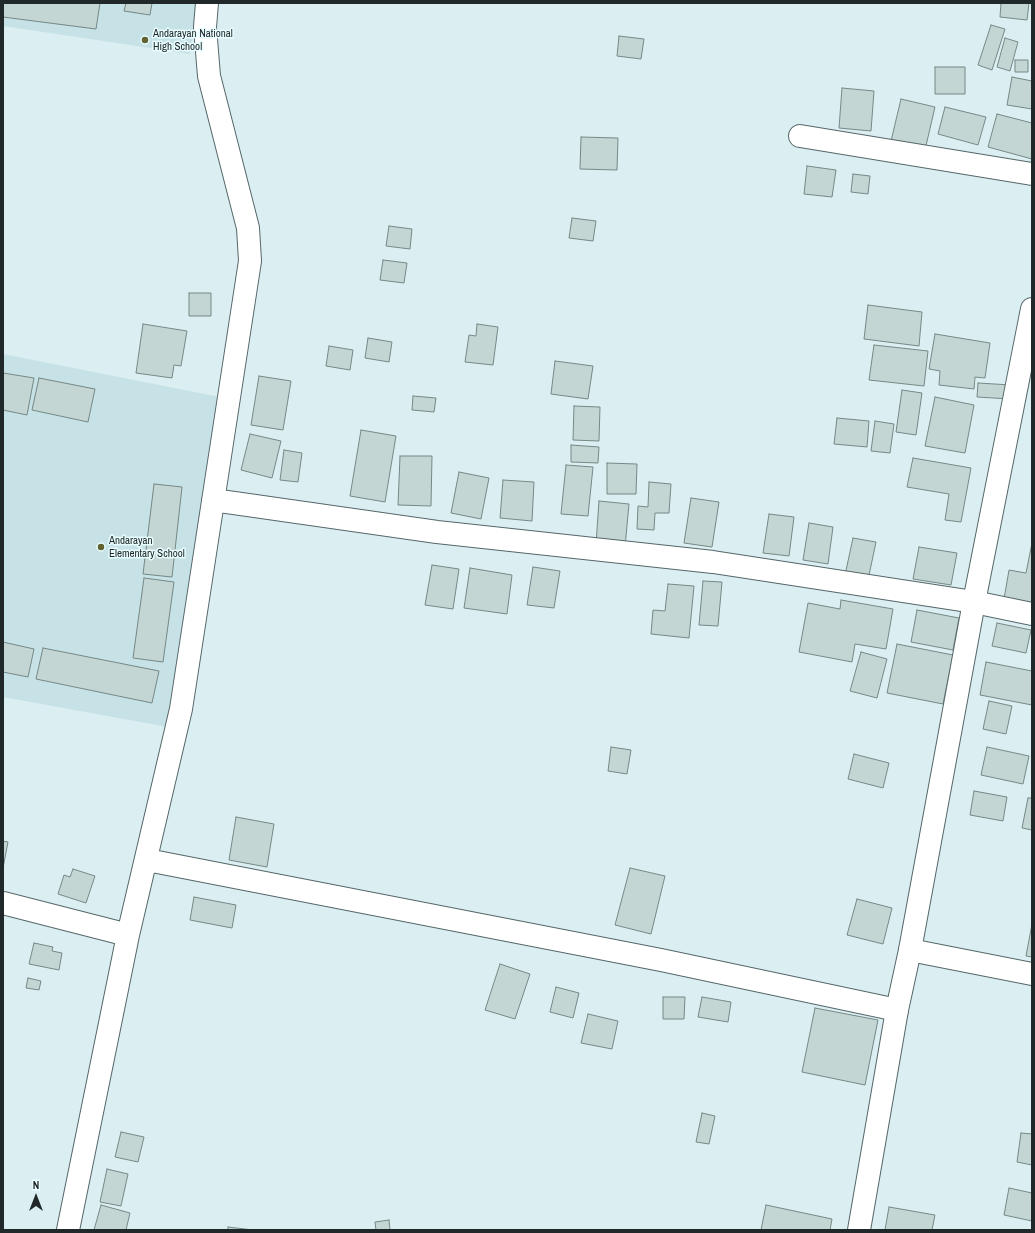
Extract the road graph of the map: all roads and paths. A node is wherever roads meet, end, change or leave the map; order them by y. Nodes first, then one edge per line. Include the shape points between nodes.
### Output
1 (208, 3) edge
2 (800, 136) dead end
3 (1032, 174) edge
4 (1032, 309) edge
5 (213, 500) junction
6 (974, 602) junction
7 (1032, 614) edge
8 (147, 860) junction
9 (3, 903) edge
10 (128, 935) junction
11 (910, 950) junction
12 (1032, 974) edge
13 (897, 1010) junction
14 (68, 1230) edge
15 (859, 1230) edge

1 - 5 street via 205,27 209,76 248,228 250,261
2 - 3 street
4 - 6 street
5 - 6 street via 437,532 713,562
5 - 8 street via 181,709
6 - 7 street
6 - 11 street
8 - 10 street
8 - 13 street via 661,960
9 - 10 street
10 - 14 street
11 - 12 street
11 - 13 street
13 - 15 street

